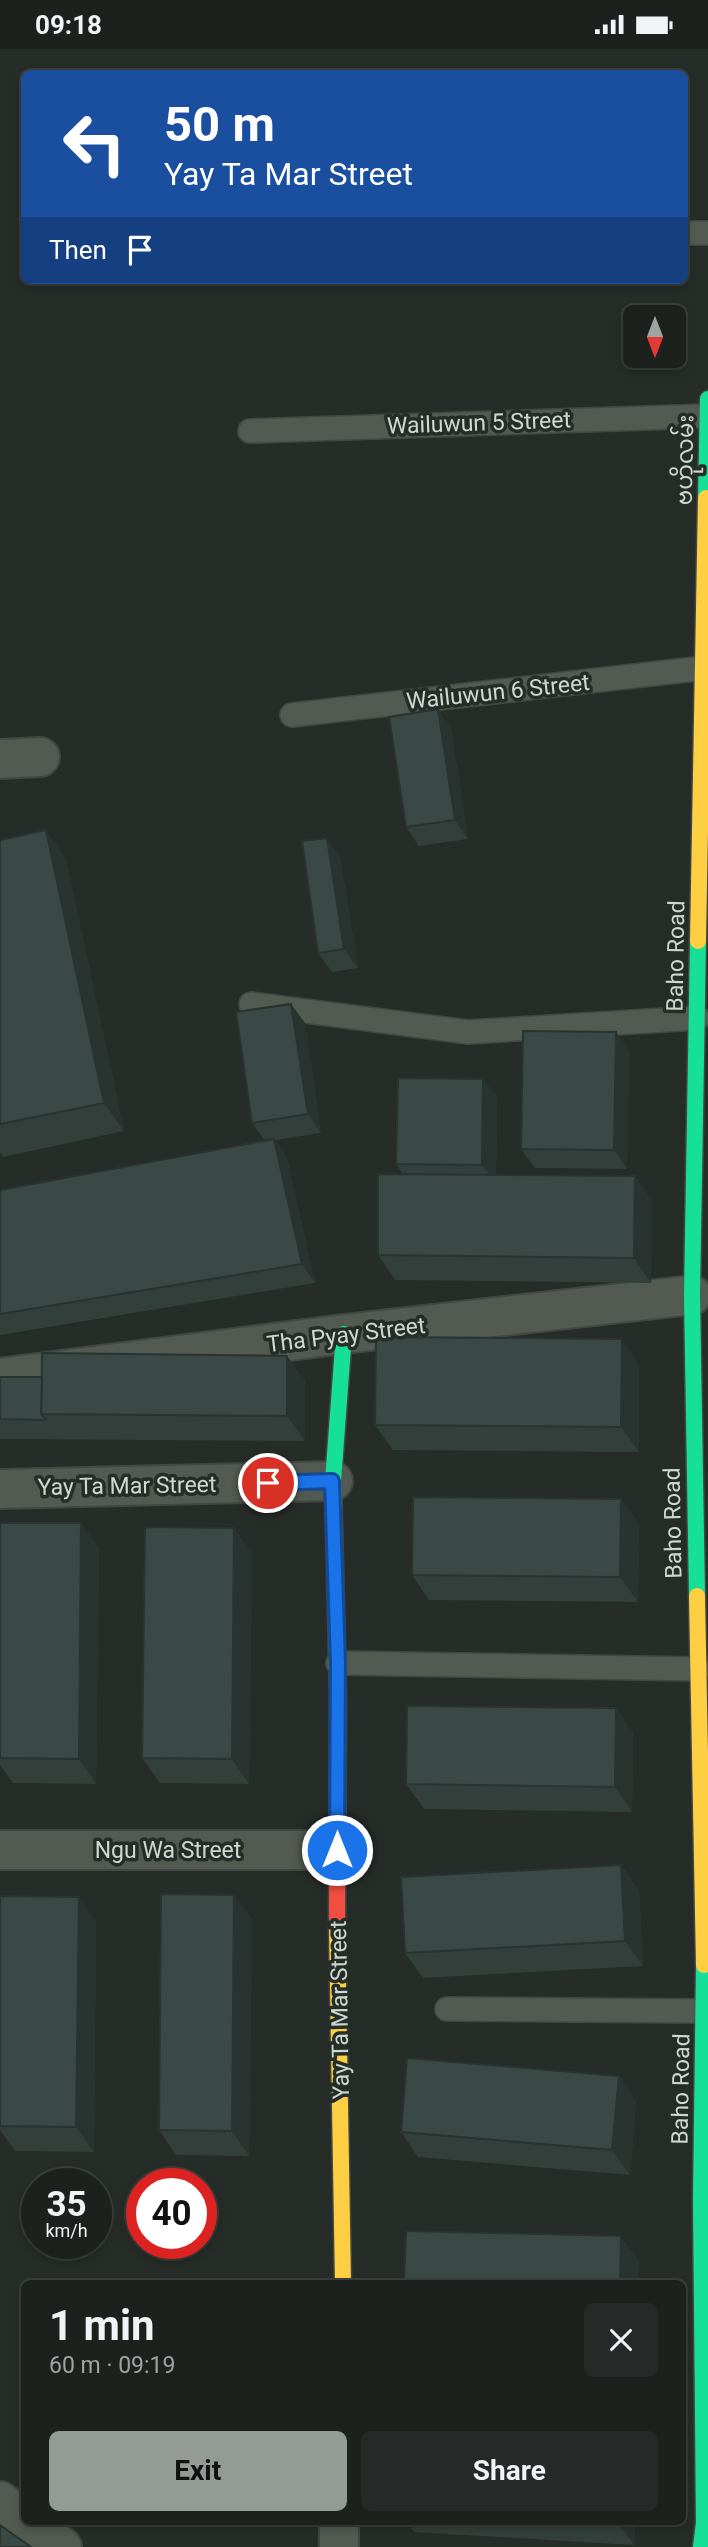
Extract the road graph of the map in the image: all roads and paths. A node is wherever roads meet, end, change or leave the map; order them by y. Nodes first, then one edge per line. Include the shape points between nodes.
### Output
1 (688, 233) edge
2 (708, 233) edge
3 (708, 398) edge
4 (708, 416) edge
5 (250, 431) dead end
6 (707, 523) edge
7 (704, 669) junction
8 (292, 715) dead end
9 (40, 757) dead end
10 (0, 759) edge
11 (251, 1004) dead end
12 (698, 1018) junction
13 (692, 1295) junction
14 (344, 1334) junction
15 (0, 1378) edge
16 (332, 1481) junction
17 (0, 1489) edge
18 (338, 1663) junction
19 (698, 1669) junction
20 (0, 1850) edge
21 (337, 1850) junction
22 (447, 2010) dead end
23 (705, 2011) junction
24 (343, 2280) edge
25 (693, 2395) edge
26 (0, 2501) edge
27 (21, 2516) edge
28 (33, 2525) edge
29 (340, 2525) edge
30 (62, 2547) edge
31 (338, 2547) edge
32 (701, 2547) edge

1 - 2 lane
3 - 4 main road, ဗဟိုလမ်း
4 - 5 lane, Wailuwun 5 Street
4 - 6 main road, ဗဟိုလမ်း
6 - 7 main road, Baho Road
7 - 8 lane, Wailuwun 6 Street
7 - 12 main road, Baho Road
9 - 10 street
11 - 12 lane via 468,1032
12 - 13 main road, Baho Road
13 - 14 street, Tha Pyay Street
13 - 19 main road, Baho Road
14 - 15 street, Tha Pyay Street
14 - 16 main road
16 - 17 street, Yay Ta Mar Street
16 - 18 main road, Yay Ta Mar Street
18 - 19 lane
18 - 21 main road, Yay Ta Mar Street
19 - 23 main road, Baho Road
20 - 21 street, Ngu Wa Street
21 - 24 main road, Yay Ta Mar Street
22 - 23 lane
23 - 25 main road, Baho Road
25 - 32 main road, Baho Road via 704,2523
26 - 27 street
28 - 30 street
29 - 31 street

